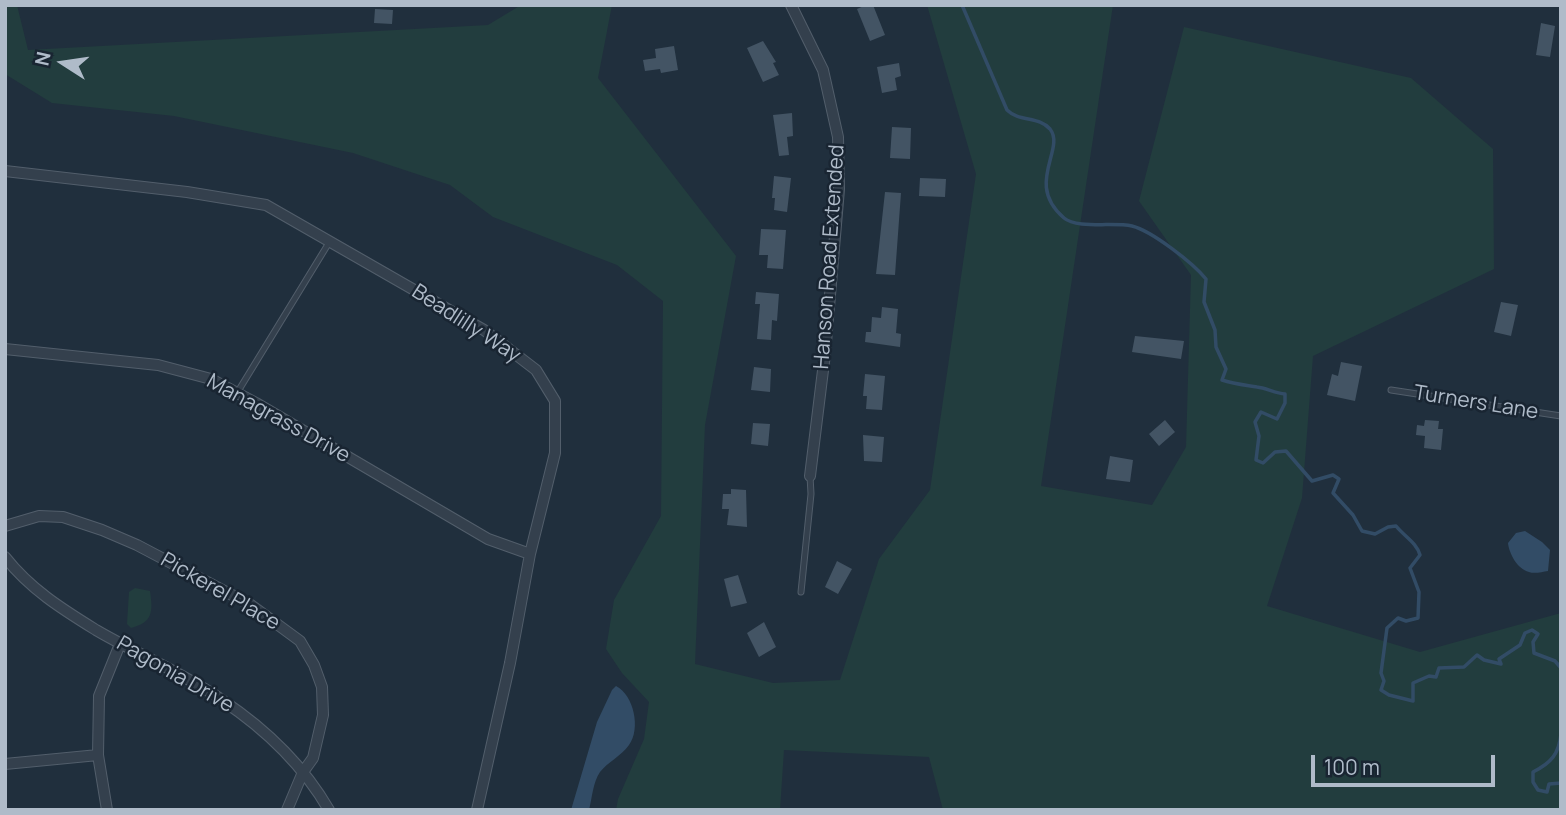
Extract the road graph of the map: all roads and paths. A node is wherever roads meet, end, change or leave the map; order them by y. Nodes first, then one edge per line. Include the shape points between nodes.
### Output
1 (790, 5) edge
2 (5, 171) edge
3 (330, 241) junction
4 (5, 349) edge
5 (1391, 390) dead end
6 (237, 393) junction
7 (1561, 416) edge
8 (810, 476) joint
9 (5, 526) edge
10 (530, 554) junction
11 (5, 557) edge
12 (801, 592) dead end
13 (120, 644) junction
14 (98, 754) junction
15 (5, 764) edge
16 (303, 772) junction
17 (107, 810) edge
18 (287, 810) edge
19 (329, 810) edge
20 (477, 810) edge

1 - 8 street, Hanson Road Extended via 823,70 838,137 839,189
2 - 3 street, Beadlilly Way via 266,205
3 - 6 lane
3 - 10 street, Beadlilly Way via 484,330 536,370 555,401 555,453
4 - 6 street, Managrass Drive via 158,365 211,379
5 - 7 lane, Turners Lane
6 - 10 street, Managrass Drive via 488,540
8 - 12 lane
9 - 16 street, Pickerel Place via 39,516 63,517 102,530 251,605 300,641 322,687 323,715 313,758
10 - 20 street, Beadlilly Way
11 - 13 street, Pagonia Drive via 41,594
13 - 14 street via 99,696
13 - 16 street, Pagonia Drive via 220,698
14 - 15 street
14 - 17 street
16 - 18 street, Pickerel Place
16 - 19 street, Pagonia Drive

